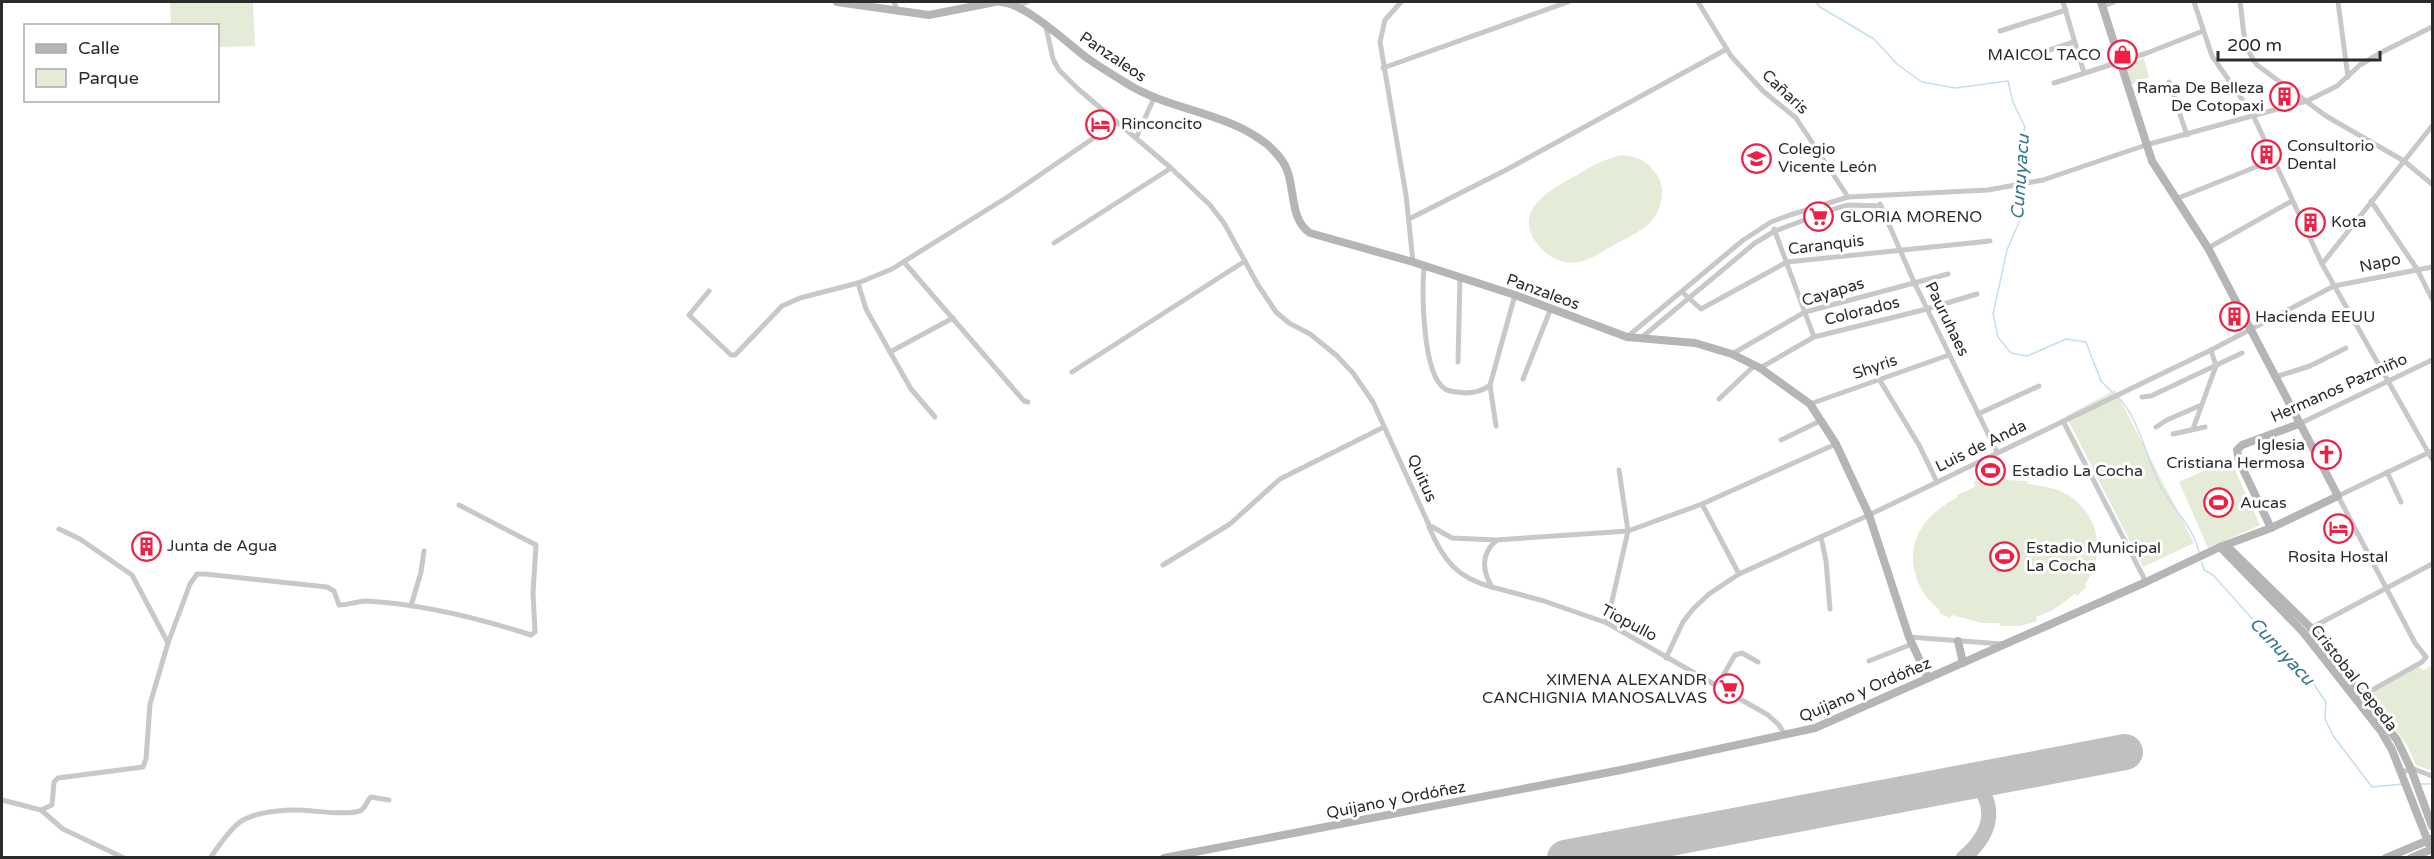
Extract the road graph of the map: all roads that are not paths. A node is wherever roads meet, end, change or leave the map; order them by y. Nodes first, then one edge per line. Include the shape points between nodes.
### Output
1 (837, 2) edge
2 (894, 2) edge
3 (995, 2) edge
4 (1000, 2) edge
5 (1027, 2) edge
6 (1401, 2) edge
7 (1568, 2) edge
8 (1698, 2) edge
9 (2064, 2) edge
10 (2114, 2) edge
11 (2194, 2) edge
12 (2240, 2) edge
13 (2338, 2) edge
14 (2102, 4) edge
15 (1017, 6) junction
16 (2066, 10) junction
17 (898, 12) junction
18 (1046, 27) junction
19 (2433, 27) edge
20 (2000, 31) dead end
21 (2204, 31) junction
22 (2074, 42) junction
23 (1726, 49) junction
24 (2022, 59) dead end
25 (2120, 61) junction
26 (1383, 68) junction
27 (2084, 73) junction
28 (2348, 77) junction
29 (2169, 82) dead end
30 (2054, 83) dead end
31 (1154, 98) junction
32 (2307, 101) junction
33 (2253, 116) junction
34 (1117, 122) junction
35 (2433, 126) edge
36 (2187, 135) junction
37 (1136, 138) junction
38 (2146, 145) junction
39 (2273, 160) junction
40 (2404, 161) junction
41 (1171, 168) junction
42 (2433, 184) edge
43 (1877, 196) junction
44 (1848, 197) junction
45 (2176, 199) junction
46 (2292, 201) junction
47 (2371, 201) junction
48 (1850, 205) junction
49 (1881, 206) junction
50 (1409, 219) junction
51 (1771, 222) junction
52 (1774, 231) junction
53 (1990, 241) dead end
54 (1054, 243) dead end
55 (2208, 248) junction
56 (1900, 250) junction
57 (1245, 261) junction
58 (904, 262) junction
59 (1413, 262) junction
60 (1787, 262) junction
61 (2322, 264) junction
62 (1424, 267) junction
63 (2433, 267) edge
64 (2417, 269) junction
65 (1948, 274) dead end
66 (1460, 279) junction
67 (1914, 282) junction
68 (858, 283) junction
69 (2334, 286) junction
70 (710, 291) dead end
71 (1682, 292) junction
72 (1977, 294) dead end
73 (1515, 295) junction
74 (1688, 298) junction
75 (2433, 299) edge
76 (1551, 308) junction
77 (1927, 309) junction
78 (1805, 312) junction
79 (953, 318) junction
80 (2252, 329) junction
81 (1627, 337) junction
82 (1814, 337) junction
83 (1640, 339) junction
84 (2346, 348) dead end
85 (2211, 350) junction
86 (891, 352) junction
87 (2242, 353) dead end
88 (1732, 354) junction
89 (1949, 355) junction
90 (2433, 360) edge
91 (1458, 362) dead end
92 (1757, 366) junction
93 (2216, 366) junction
94 (1072, 372) dead end
95 (2276, 377) junction
96 (1523, 379) dead end
97 (1879, 380) junction
98 (2387, 382) junction
99 (1490, 386) junction
100 (2039, 386) dead end
101 (2142, 398) dead end
102 (1719, 399) dead end
103 (1028, 402) dead end
104 (1810, 404) junction
105 (2199, 406) junction
106 (1978, 414) junction
107 (935, 417) dead end
108 (1822, 420) junction
109 (2063, 421) junction
110 (2299, 424) junction
111 (1496, 426) dead end
112 (2156, 427) dead end
113 (2205, 427) dead end
114 (1384, 428) junction
115 (2193, 429) junction
116 (2173, 434) dead end
117 (1781, 440) dead end
118 (1836, 444) junction
119 (1997, 452) junction
120 (2431, 452) edge
121 (2433, 459) edge
122 (1619, 470) dead end
123 (2387, 472) junction
124 (1937, 482) junction
125 (2338, 496) junction
126 (2401, 502) dead end
127 (1702, 504) junction
128 (459, 505) dead end
129 (1869, 515) junction
130 (1429, 525) junction
131 (2271, 528) junction
132 (59, 529) dead end
133 (1628, 531) junction
134 (2252, 535) junction
135 (1821, 537) junction
136 (1496, 540) junction
137 (2223, 546) junction
138 (424, 551) dead end
139 (2242, 561) junction
140 (2433, 564) edge
141 (1163, 565) dead end
142 (1739, 574) junction
143 (2146, 582) junction
144 (1492, 587) junction
145 (2386, 590) junction
146 (411, 606) junction
147 (1830, 609) dead end
148 (1607, 623) junction
149 (2311, 628) junction
150 (2303, 633) junction
151 (1911, 641) junction
152 (1958, 641) junction
153 (168, 643) junction
154 (2004, 645) junction
155 (1666, 657) junction
156 (2429, 658) edge
157 (1869, 661) dead end
158 (1758, 662) dead end
159 (1963, 663) junction
160 (1928, 678) junction
161 (1717, 686) junction
162 (2360, 697) junction
163 (1785, 735) junction
164 (2411, 770) junction
165 (2402, 776) junction
166 (2433, 776) edge
167 (2, 800) edge
168 (389, 800) dead end
169 (41, 810) junction
170 (2433, 826) edge
171 (2430, 840) edge
172 (2414, 846) junction
173 (2432, 849) edge
174 (2416, 857) edge
175 (124, 858) edge
176 (210, 858) edge
177 (1164, 858) edge
178 (2386, 858) edge

1 - 17 street
2 - 17 street
3 - 17 street via 929,15
4 - 15 street
5 - 15 street
6 - 26 street via 1382,28
7 - 26 street
8 - 23 street, Cañaris
9 - 16 street
10 - 14 street
11 - 21 street
12 - 32 street via 2249,55
13 - 28 street
14 - 25 street
15 - 18 street, Panzaleos
16 - 20 street
16 - 22 street
18 - 31 street, Panzaleos via 1090,60
18 - 34 street, Quitus via 1059,70
19 - 28 street via 2382,52
21 - 25 street
21 - 33 street via 2214,61
22 - 24 street
22 - 27 street
23 - 44 street, Cañaris via 1755,83 1796,118
23 - 50 street via 1506,171
25 - 27 street
25 - 38 street
26 - 50 street
27 - 30 street
28 - 32 street
29 - 36 street
31 - 37 street
31 - 59 street, Panzaleos via 1213,115 1268,145 1287,169 1300,222 1310,233
32 - 33 street
32 - 40 street
33 - 36 street
33 - 39 street
34 - 37 street, Quitus
34 - 58 street
35 - 40 street
36 - 38 street
37 - 41 street, Quitus
38 - 43 street via 2015,187
38 - 45 street via 2156,170
39 - 45 street
39 - 46 street
40 - 42 street
40 - 47 street
41 - 54 street
41 - 57 street, Quitus via 1210,205
43 - 44 street
43 - 49 street, Pauruhaes
44 - 48 street, Cañaris
44 - 51 street
45 - 55 street
46 - 55 street
46 - 61 street
47 - 61 street
47 - 64 street
48 - 49 street
48 - 52 street
49 - 56 street, Pauruhaes
50 - 59 street
51 - 52 street
51 - 71 street
52 - 60 street
52 - 74 street
53 - 56 street, Caranquis
55 - 80 street
56 - 60 street, Caranquis
56 - 67 street, Pauruhaes
57 - 94 street
57 - 114 street, Quitus via 1276,312 1336,354 1353,373 1373,402
58 - 68 street
58 - 79 street
59 - 62 street, Panzaleos
60 - 74 street, Caranquis via 1701,309
60 - 78 street
61 - 69 street
62 - 66 street, Panzaleos
62 - 99 street via 1422,315 1440,383 1445,389 1467,393
63 - 64 street, Napo
64 - 69 street, Napo
64 - 75 street
65 - 67 street, Cayapas
66 - 73 street, Panzaleos
66 - 91 street
67 - 77 street, Pauruhaes
67 - 78 street, Cayapas
68 - 70 street via 782,306 730,356 689,315
68 - 86 street via 867,309
69 - 80 street, Luis de Anda
69 - 98 street
71 - 74 street
71 - 81 street
72 - 77 street, Colorados
73 - 76 street, Panzaleos
73 - 99 street
74 - 83 street
76 - 81 street, Panzaleos
76 - 96 street
77 - 82 street, Colorados
77 - 89 street, Pauruhaes
78 - 82 street
78 - 88 street, Cayapas
79 - 86 street
79 - 103 street
80 - 85 street, Luis de Anda
80 - 95 street
81 - 83 street, Panzaleos
82 - 92 street, Colorados
83 - 88 street, Panzaleos via 1695,343
84 - 95 street
85 - 93 street
85 - 109 street, Luis de Anda
86 - 107 street via 911,389
87 - 93 street
88 - 92 street, Panzaleos
89 - 97 street, Shyris
89 - 106 street, Pauruhaes
90 - 98 street, Hermanos Pazmiño
92 - 102 street, Colorados
92 - 104 street, Panzaleos
93 - 101 street
93 - 105 street
95 - 110 street
97 - 104 street, Shyris
97 - 124 street
98 - 110 street, Hermanos Pazmiño
98 - 120 street
99 - 111 street
100 - 106 street
104 - 108 street, Panzaleos
105 - 112 street
105 - 115 street
106 - 119 street, Pauruhaes
108 - 117 street
108 - 118 street, Panzaleos
109 - 119 street, Luis de Anda
109 - 143 street
110 - 125 street
110 - 131 street, Hermanos Pazmiño via 2236,450
113 - 115 street
114 - 130 street, Quitus
114 - 141 street via 1280,479 1230,524
115 - 116 street
118 - 127 street, Quitus
118 - 129 street, Panzaleos
119 - 124 street, Luis de Anda
120 - 121 street
120 - 123 street, Quijano y Ordóñez
122 - 133 street
123 - 125 street, Quijano y Ordóñez
123 - 126 street
124 - 129 street, Luis de Anda
125 - 131 street, Quijano y Ordóñez
125 - 145 street
127 - 133 street, Quitus
127 - 142 street
128 - 146 street via 536,545 535,632 531,635
129 - 135 street, Luis de Anda
129 - 151 street, Panzaleos
130 - 136 street, Quitus via 1452,537
130 - 144 street, Tiopullo via 1457,572 1472,582
131 - 134 street, Quijano y Ordóñez
132 - 153 street via 132,575
133 - 136 street, Quitus
133 - 148 street
134 - 137 street, Quijano y Ordóñez
134 - 139 street via 2243,543
135 - 142 street, Luis de Anda
135 - 147 street
136 - 144 street via 1485,556 1485,572
137 - 139 street, Cristobal Cepeda
137 - 143 street, Quijano y Ordóñez
137 - 150 street, Cristobal Cepeda
138 - 146 street
139 - 149 street, Cristobal Cepeda
140 - 145 street
142 - 155 street, Luis de Anda via 1694,609
143 - 154 street, Quijano y Ordóñez
144 - 148 street, Tiopullo
145 - 149 street
145 - 156 street via 2415,643
146 - 153 street via 366,601 340,605 334,591 327,587 200,574 190,585
148 - 155 street, Tiopullo
149 - 150 street
149 - 162 street, Cristobal Cepeda
150 - 162 street, Cristobal Cepeda
151 - 152 street
151 - 157 street
151 - 160 street, Panzaleos
152 - 154 street
152 - 159 street
153 - 169 street via 150,704 143,767 58,778 54,782 52,805
154 - 159 street, Quijano y Ordóñez
155 - 161 street, Tiopullo
156 - 162 street
158 - 161 street via 1742,653 1735,655
159 - 160 street, Quijano y Ordóñez
160 - 163 street, Quijano y Ordóñez via 1824,724
161 - 163 street, Tiopullo via 1768,715
162 - 164 street, Cristobal Cepeda via 2397,740
162 - 165 street, Cristobal Cepeda
163 - 177 street, Quijano y Ordóñez
164 - 165 street
164 - 166 street
164 - 170 street, Cristobal Cepeda
165 - 171 street, Cristobal Cepeda
167 - 169 street
168 - 176 street via 371,797 358,811 292,809 248,818 232,829
169 - 175 street via 63,829
171 - 172 street
171 - 173 street, Cristobal Cepeda
172 - 174 street
172 - 178 street
173 - 174 street

